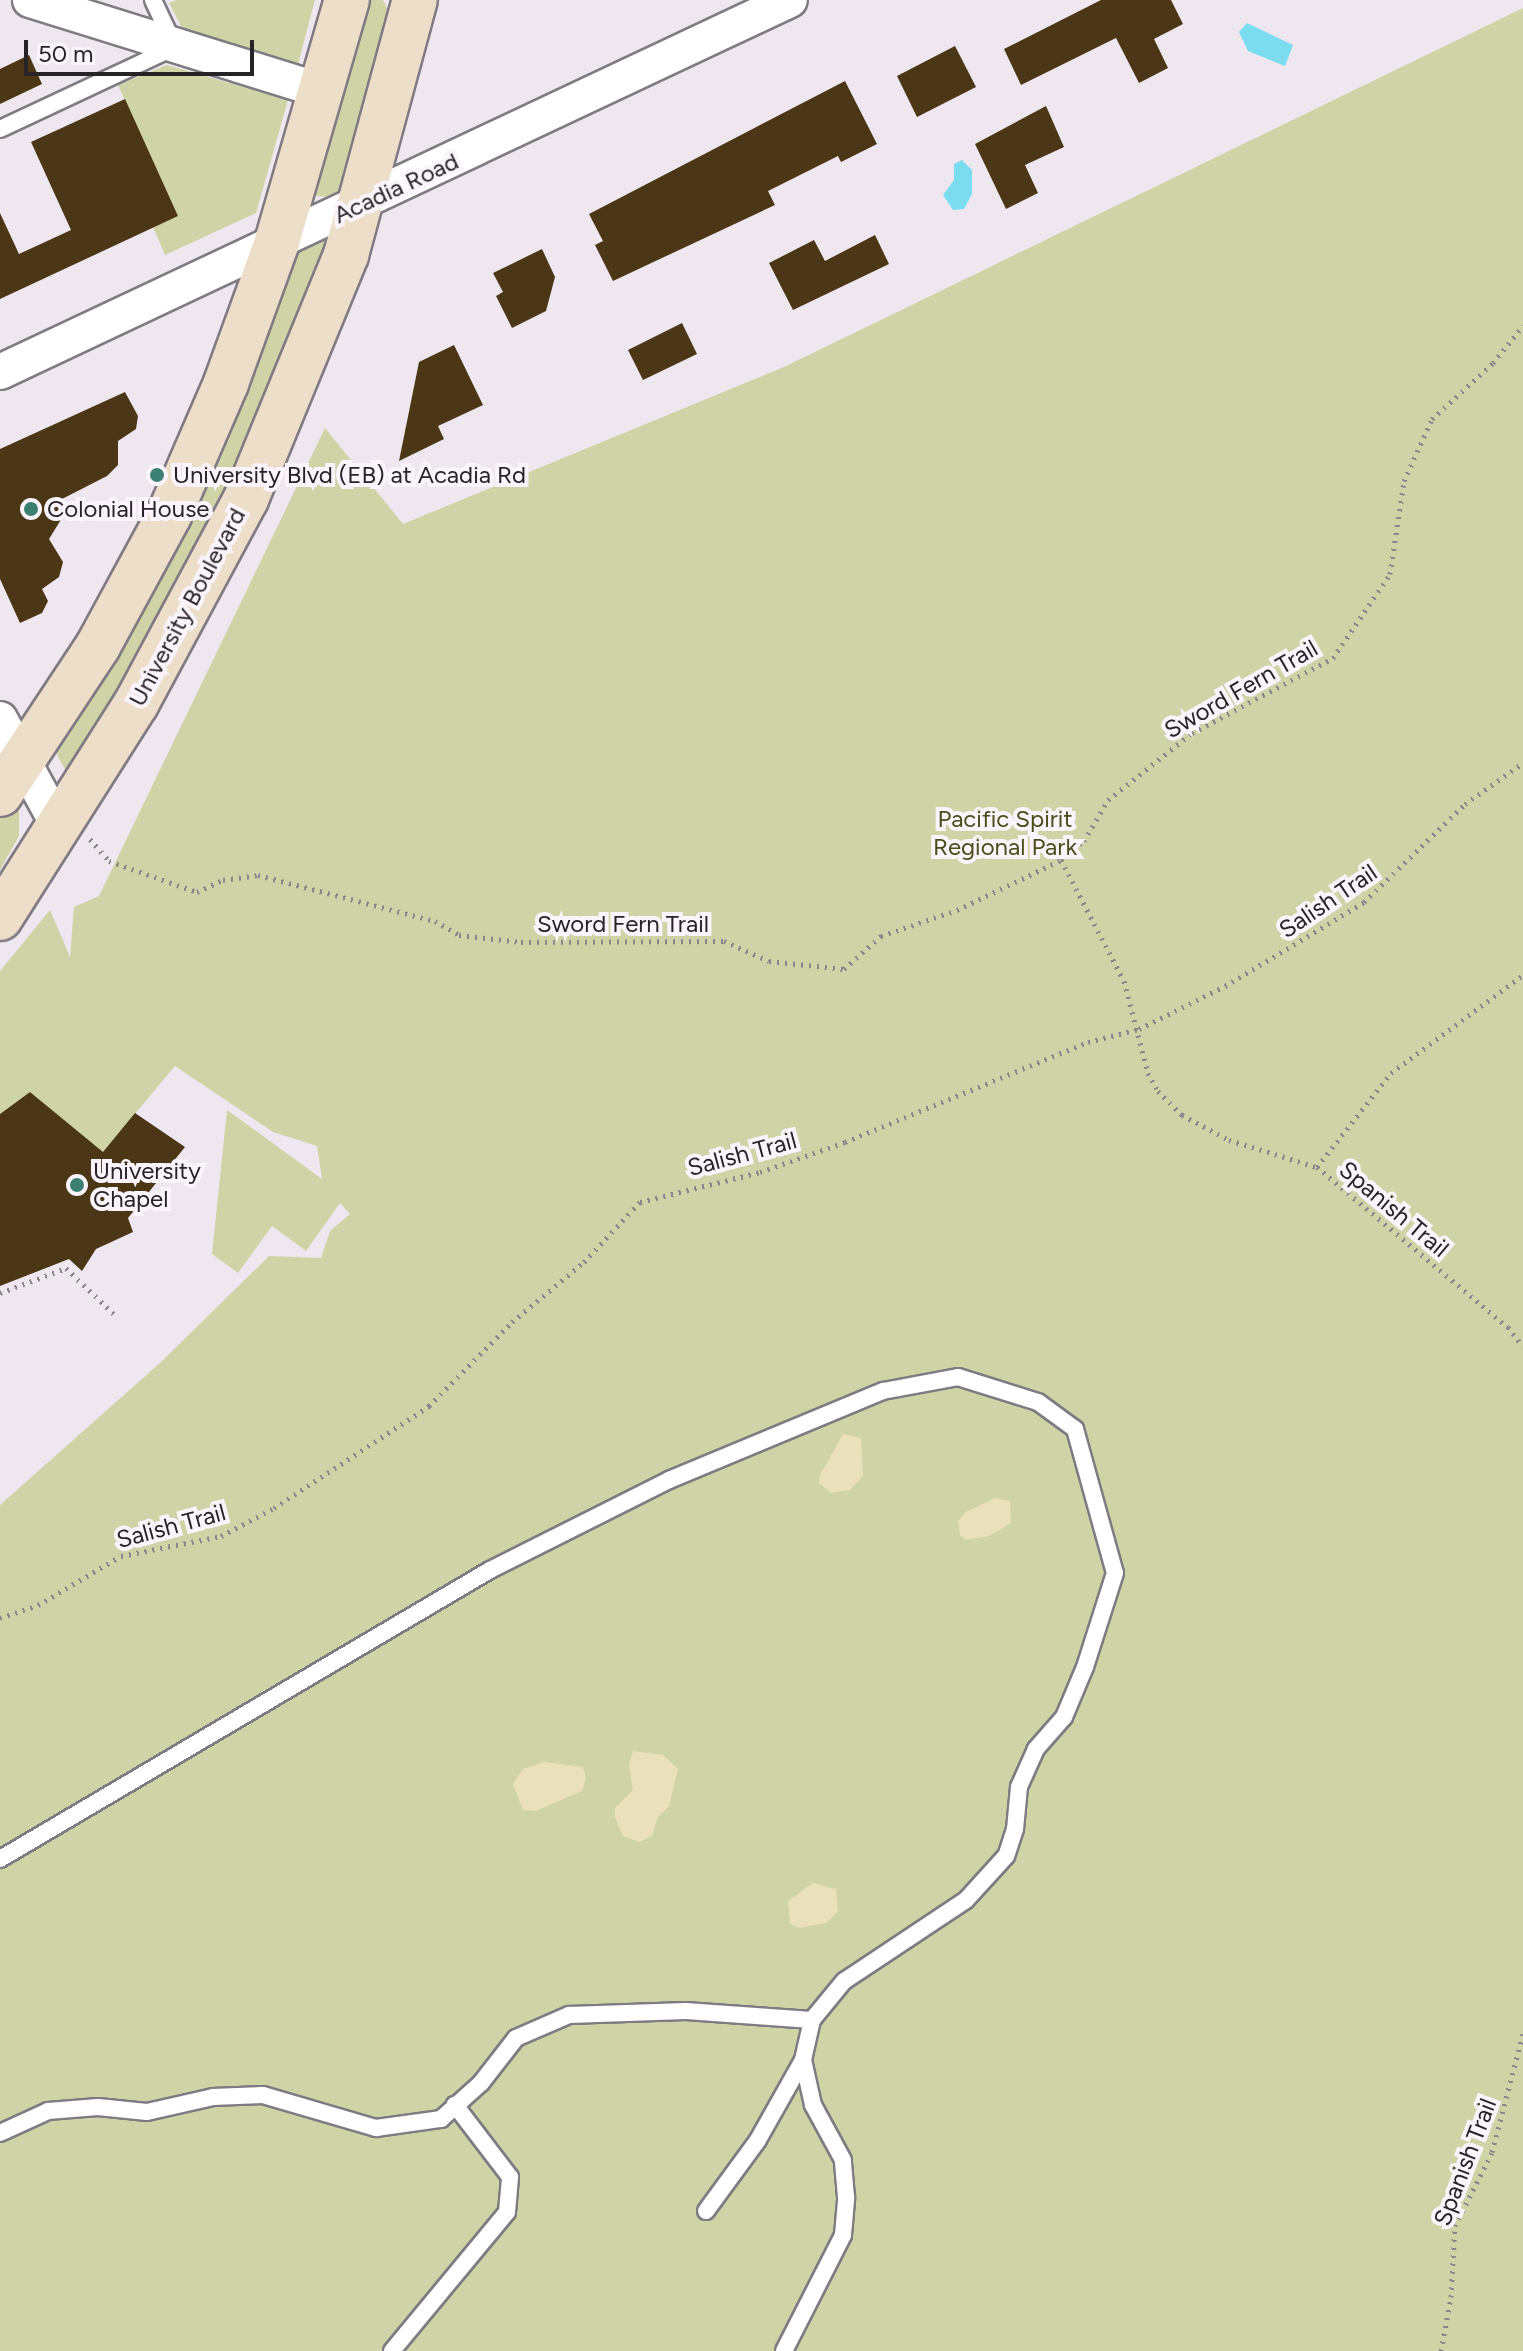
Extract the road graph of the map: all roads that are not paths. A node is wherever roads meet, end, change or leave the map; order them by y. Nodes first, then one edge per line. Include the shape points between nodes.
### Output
1 (30, 0) edge
2 (153, 0) edge
3 (347, 0) edge
4 (415, 0) edge
5 (790, 0) edge
6 (175, 47) junction
7 (323, 91) junction
8 (0, 129) edge
9 (361, 204) junction
10 (277, 242) junction
11 (0, 372) edge
12 (0, 719) edge
13 (12, 779) edge
14 (72, 825) junction
15 (0, 918) edge
16 (0, 1859) edge
17 (812, 2020) junction
18 (803, 2060) junction
19 (455, 2105) junction
20 (0, 2133) edge
21 (706, 2211) dead end
22 (392, 2351) edge
23 (784, 2351) edge

1 - 6 street
2 - 6 lane
3 - 7 main road
4 - 9 main road, University Boulevard
5 - 9 street, Acadia Road
6 - 7 street
6 - 8 lane
7 - 10 main road
9 - 10 street, Acadia Road
9 - 14 main road, University Boulevard via 309,352 246,499
10 - 11 street, Acadia Road
10 - 13 main road via 226,383 169,515 98,646
12 - 13 street
13 - 14 street
14 - 15 main road, University Boulevard
16 - 17 lane via 490,1570 669,1480 883,1391 958,1377 991,1385 1038,1402 1075,1429 1115,1573 1064,1717 1036,1749 1019,1787 1006,1856 966,1900 844,1981
17 - 18 lane
17 - 19 lane via 686,2011 569,2015 516,2038
18 - 21 lane via 758,2140
18 - 23 lane via 813,2105 843,2160 846,2197 843,2235
19 - 20 lane via 441,2119 376,2128 263,2095 213,2097 147,2112 98,2107 48,2111
19 - 22 lane via 510,2177 507,2212

